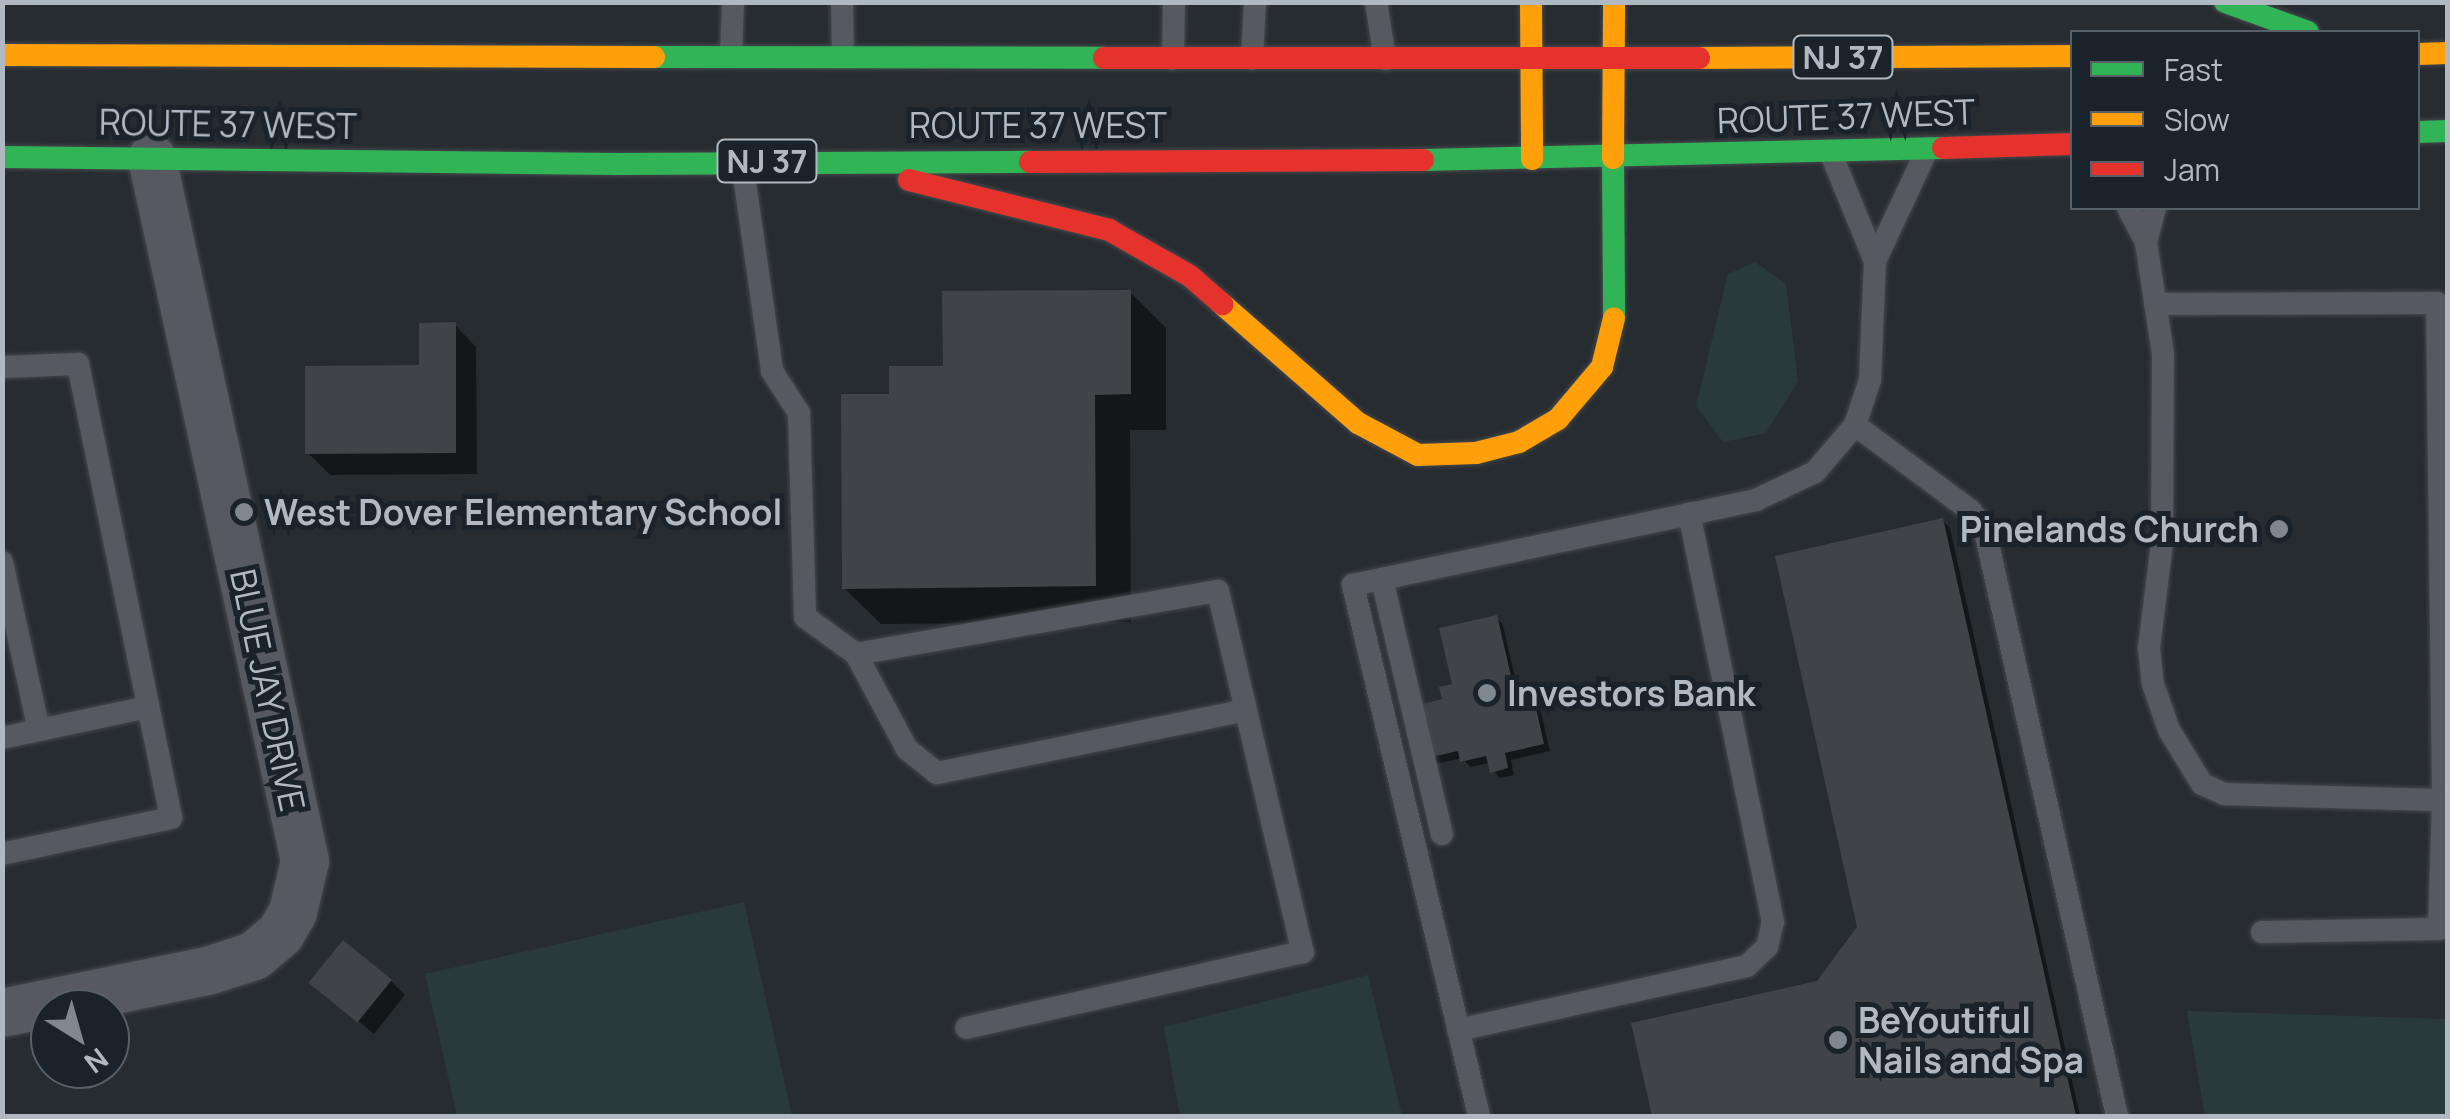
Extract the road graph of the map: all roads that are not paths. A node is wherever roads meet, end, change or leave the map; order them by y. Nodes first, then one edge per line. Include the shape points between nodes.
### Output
1 (732, 2) edge
2 (842, 2) edge
3 (1174, 2) edge
4 (1256, 2) edge
5 (1376, 2) edge
6 (1531, 2) edge
7 (1614, 2) edge
8 (2225, 2) edge
9 (2302, 30) edge
10 (2448, 53) edge
11 (2420, 54) edge
12 (2, 55) edge
13 (731, 56) junction
14 (2070, 56) edge
15 (843, 57) junction
16 (1173, 58) junction
17 (1614, 58) junction
18 (1252, 59) junction
19 (1385, 59) junction
20 (1530, 60) junction
21 (2448, 131) edge
22 (2420, 132) edge
23 (2070, 144) edge
24 (1928, 148) junction
25 (1830, 151) junction
26 (152, 158) junction
27 (1613, 158) junction
28 (1532, 159) junction
29 (832, 160) junction
30 (4, 161) edge
31 (742, 162) junction
32 (2129, 210) edge
33 (2154, 210) edge
34 (2146, 242) junction
35 (1875, 262) junction
36 (2156, 304) junction
37 (2, 367) edge
38 (1856, 425) junction
39 (1689, 514) junction
40 (2, 562) edge
41 (1382, 579) junction
42 (856, 654) junction
43 (148, 707) junction
44 (1246, 710) junction
45 (40, 730) junction
46 (2, 738) edge
47 (2443, 800) junction
48 (1442, 834) dead end
49 (2, 854) edge
50 (2262, 932) dead end
51 (2, 1012) edge
52 (966, 1028) dead end
53 (1458, 1030) junction
54 (1479, 1116) edge
55 (2117, 1116) edge

1 - 13 lane
2 - 15 lane
3 - 16 lane
4 - 18 lane
5 - 19 lane
6 - 20 main road
7 - 17 main road
8 - 9 main road
10 - 11 main road
12 - 13 main road, ROUTE 37 WEST / NJ 37
13 - 15 main road, ROUTE 37 WEST / NJ 37
14 - 17 main road, ROUTE 37 WEST / NJ 37
15 - 16 main road, ROUTE 37 WEST / NJ 37
16 - 18 main road, ROUTE 37 WEST / NJ 37
17 - 20 main road, ROUTE 37 WEST / NJ 37
17 - 27 main road
18 - 19 main road, ROUTE 37 WEST / NJ 37
19 - 20 main road, ROUTE 37 WEST / NJ 37
20 - 28 main road
21 - 22 main road
23 - 24 main road, ROUTE 37 WEST / NJ 37
24 - 25 main road, ROUTE 37 WEST / NJ 37
24 - 35 lane
25 - 27 main road, ROUTE 37 WEST / NJ 37
25 - 35 lane
26 - 30 main road, ROUTE 37 WEST / NJ 37
26 - 31 main road, ROUTE 37 WEST / NJ 37
26 - 51 street, BLUE JAY DRIVE via 305,861 293,912 254,956
27 - 28 main road, ROUTE 37 WEST / NJ 37
27 - 29 main road via 1615,312 1602,367 1558,419 1519,442 1476,453 1418,454 1358,424 1190,276 1109,230
28 - 29 main road, ROUTE 37 WEST / NJ 37
29 - 31 main road, ROUTE 37 WEST / NJ 37
31 - 42 lane via 772,371 799,414 805,618
32 - 34 lane
33 - 34 lane
34 - 36 lane
35 - 38 lane via 1870,380
36 - 47 lane via 2164,462 2150,648 2152,684 2170,730 2202,784 2224,794
36 - 47 lane via 2437,303
37 - 43 lane via 78,364
38 - 39 lane via 1815,472 1756,500
38 - 55 lane via 1970,510 1984,531
39 - 41 lane
39 - 53 lane via 1774,922 1767,947 1748,966
40 - 45 lane
41 - 48 lane
41 - 53 lane via 1353,586
42 - 44 lane via 907,750 937,774
42 - 44 lane via 1218,591
43 - 45 lane
43 - 49 lane via 170,818
44 - 52 lane via 1303,952
45 - 46 lane
47 - 50 lane via 2439,929
53 - 54 lane

